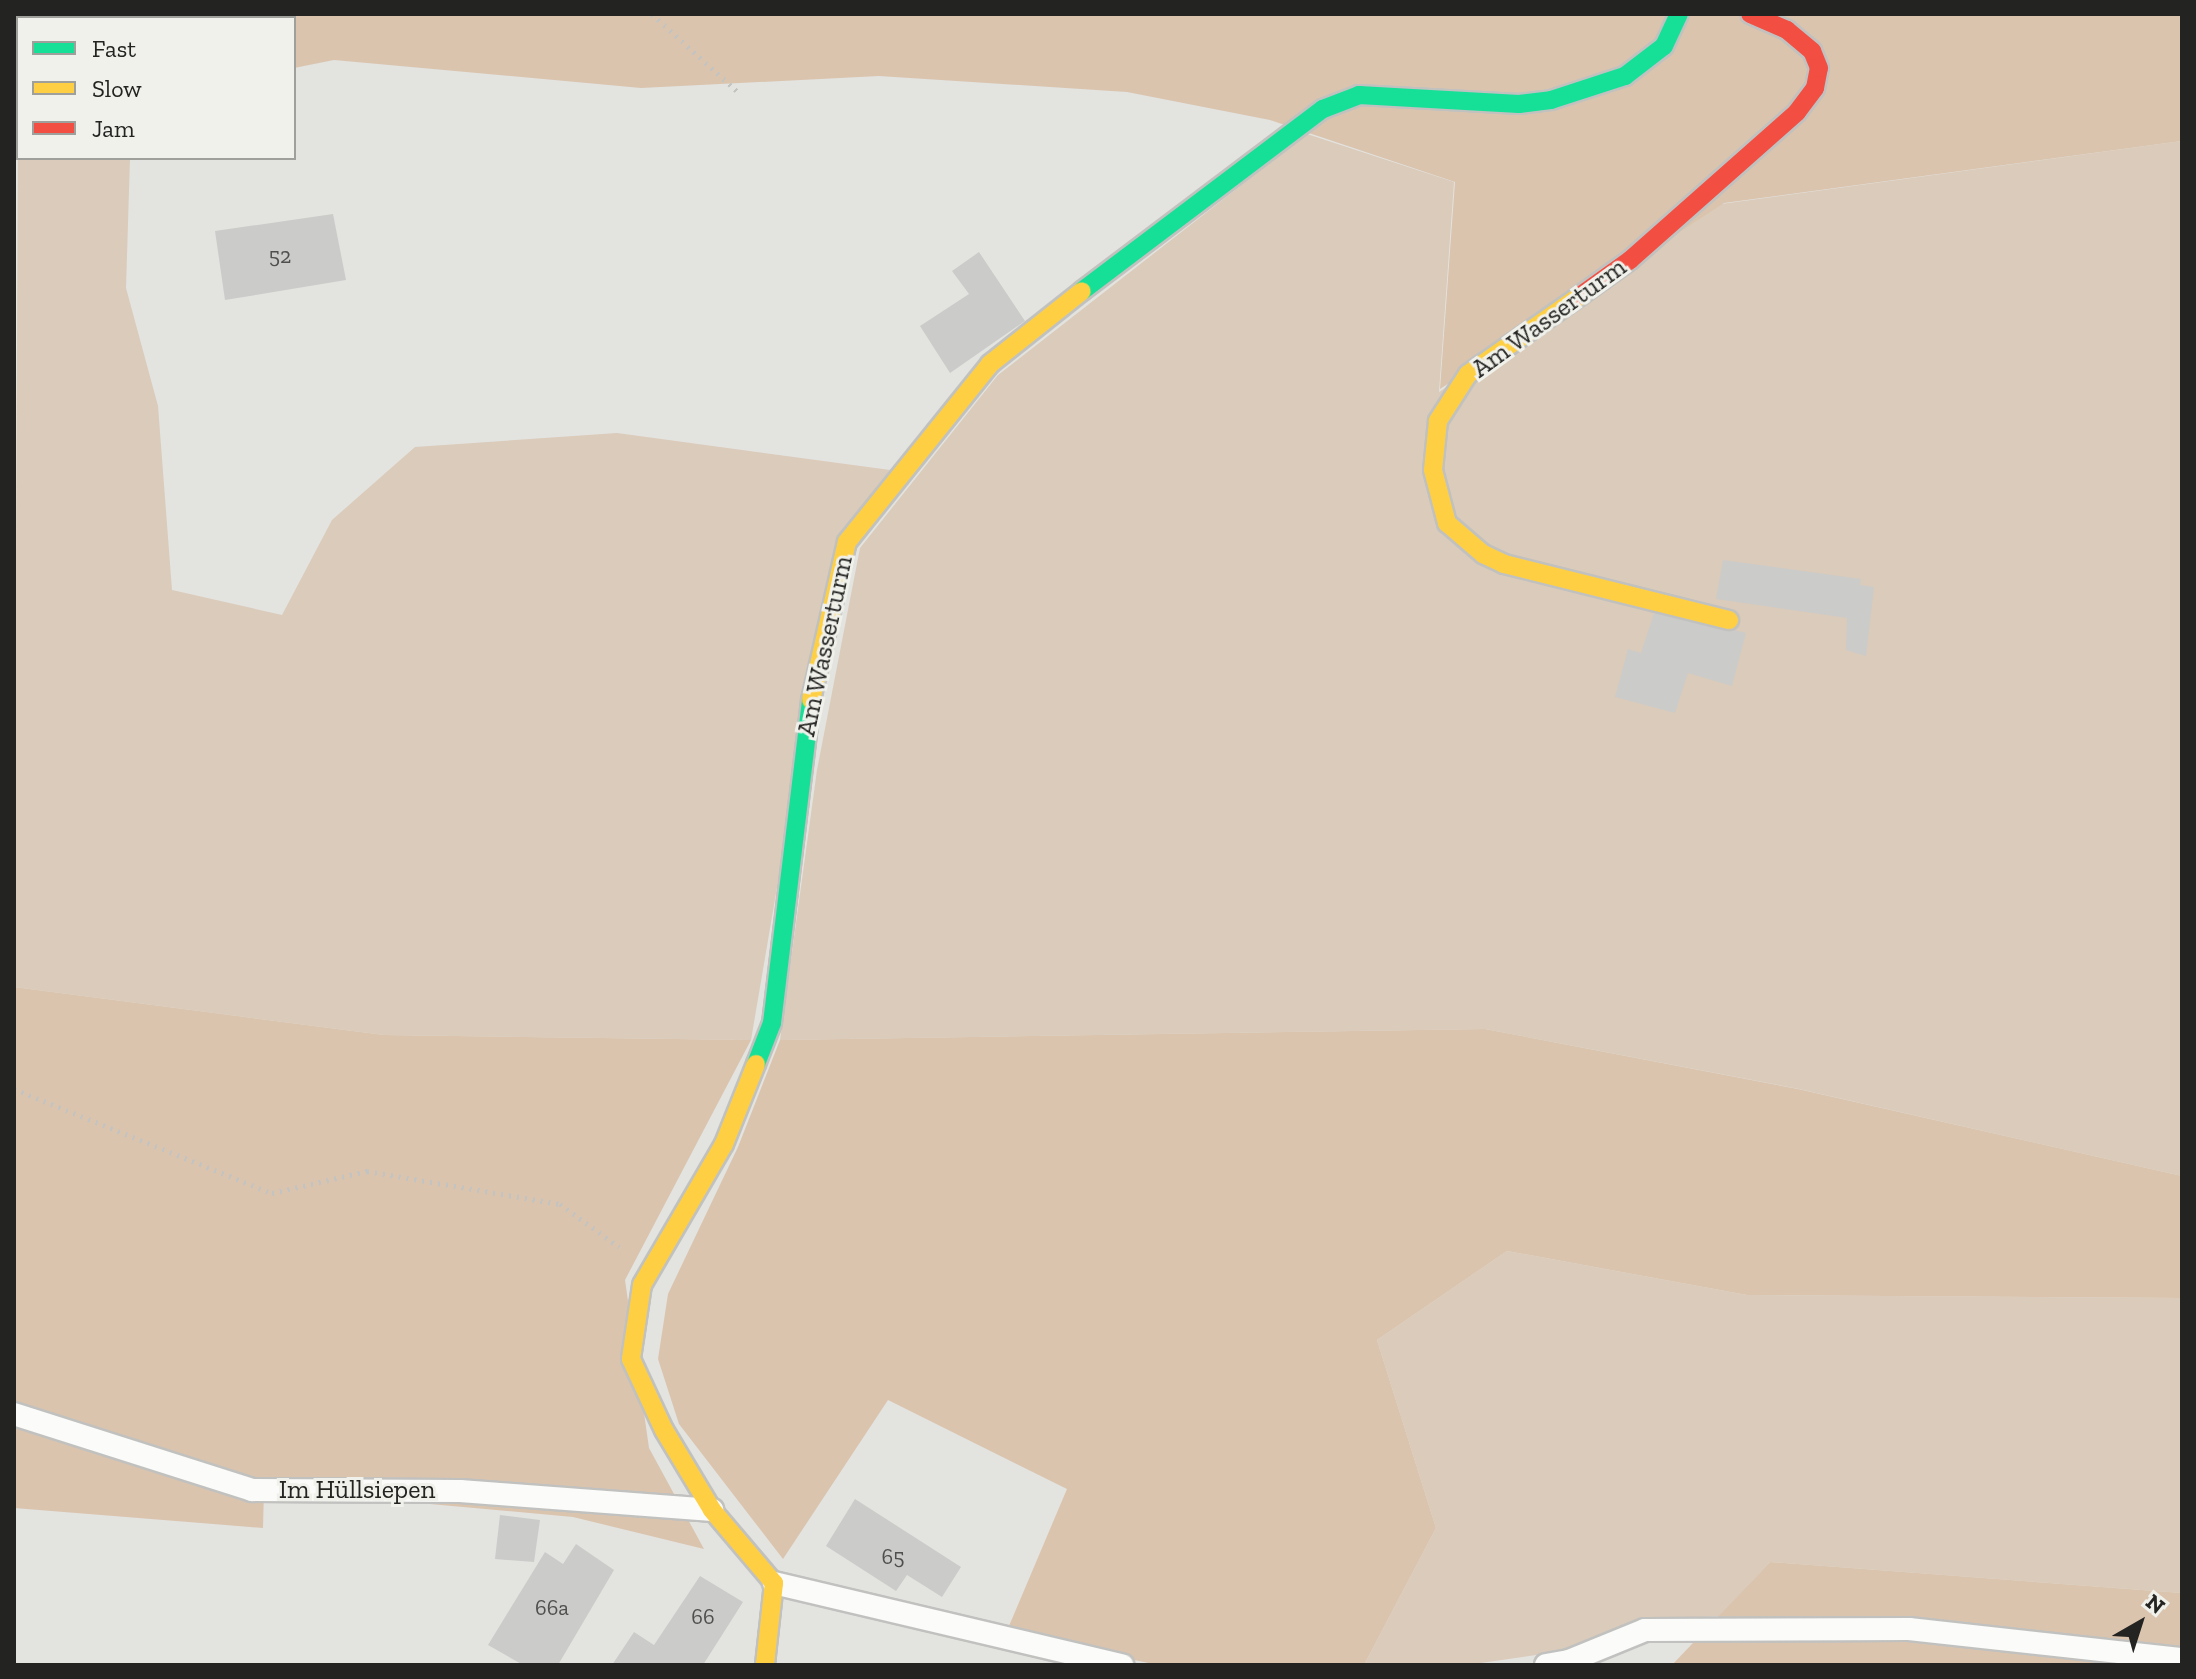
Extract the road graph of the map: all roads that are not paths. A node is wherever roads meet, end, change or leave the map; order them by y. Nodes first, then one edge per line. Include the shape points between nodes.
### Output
1 (1679, 14) edge
2 (1750, 14) edge
3 (1729, 620) dead end
4 (14, 1414) edge
5 (712, 1510) junction
6 (774, 1583) junction
7 (2182, 1659) edge
8 (765, 1665) edge
9 (1122, 1665) edge
10 (1546, 1665) edge

1 - 5 street, Am Wasserturm via 1664,46 1625,76 1551,100 1519,104 1359,95 1323,109 1180,212 990,364 847,542 805,726 772,1023 724,1144 642,1285 631,1359 664,1430
2 - 3 street, Am Wasserturm via 1787,30 1812,51 1819,68 1815,88 1797,112 1630,260 1468,374 1438,421 1433,470 1447,523 1483,554 1504,564
4 - 5 lane, Im Hüllsiepen via 252,1490 460,1491
5 - 6 street, Am Wasserturm
6 - 8 street
6 - 9 lane
7 - 10 lane via 1909,1629 1645,1630

